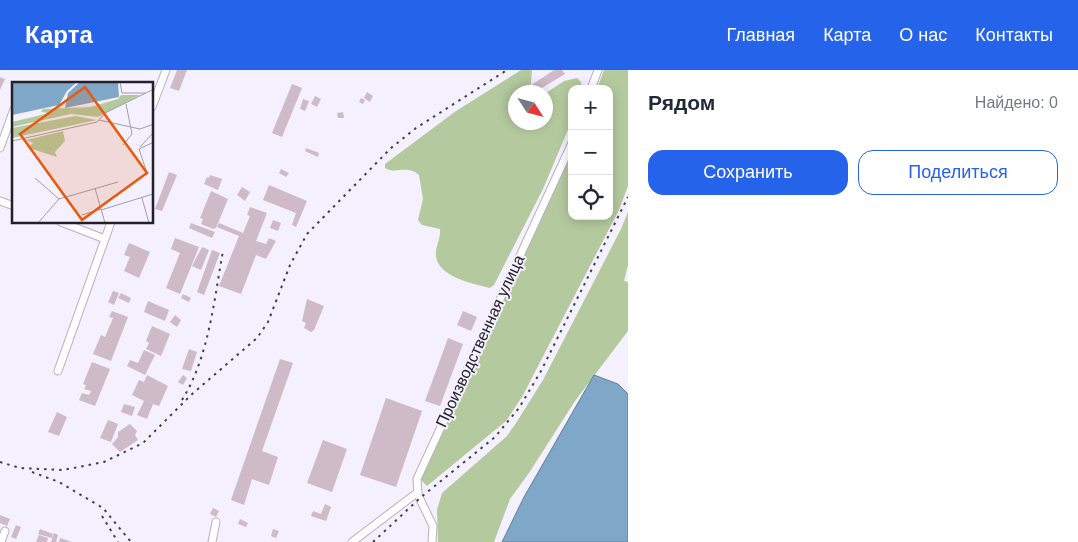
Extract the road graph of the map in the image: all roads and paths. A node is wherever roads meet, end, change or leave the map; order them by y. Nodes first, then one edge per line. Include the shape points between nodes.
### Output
1 (166, 70) edge
2 (598, 70) edge
3 (592, 85) edge
4 (154, 102) edge
5 (12, 115) edge
6 (0, 148) edge
7 (568, 151) edge
8 (0, 201) edge
9 (12, 205) edge
10 (65, 224) edge
11 (110, 224) edge
12 (105, 239) junction
13 (58, 371) dead end
14 (418, 492) junction
15 (216, 522) dead end
16 (5, 531) dead end
17 (3, 541) edge
18 (212, 542) edge
19 (352, 542) edge
20 (432, 542) edge

1 - 4 street
2 - 3 street
5 - 6 street
7 - 14 street, Производственная улица via 421,469 417,479
8 - 9 street
10 - 12 street
11 - 12 street
12 - 13 street
14 - 19 street
14 - 20 street via 432,526
15 - 18 street
16 - 17 street

